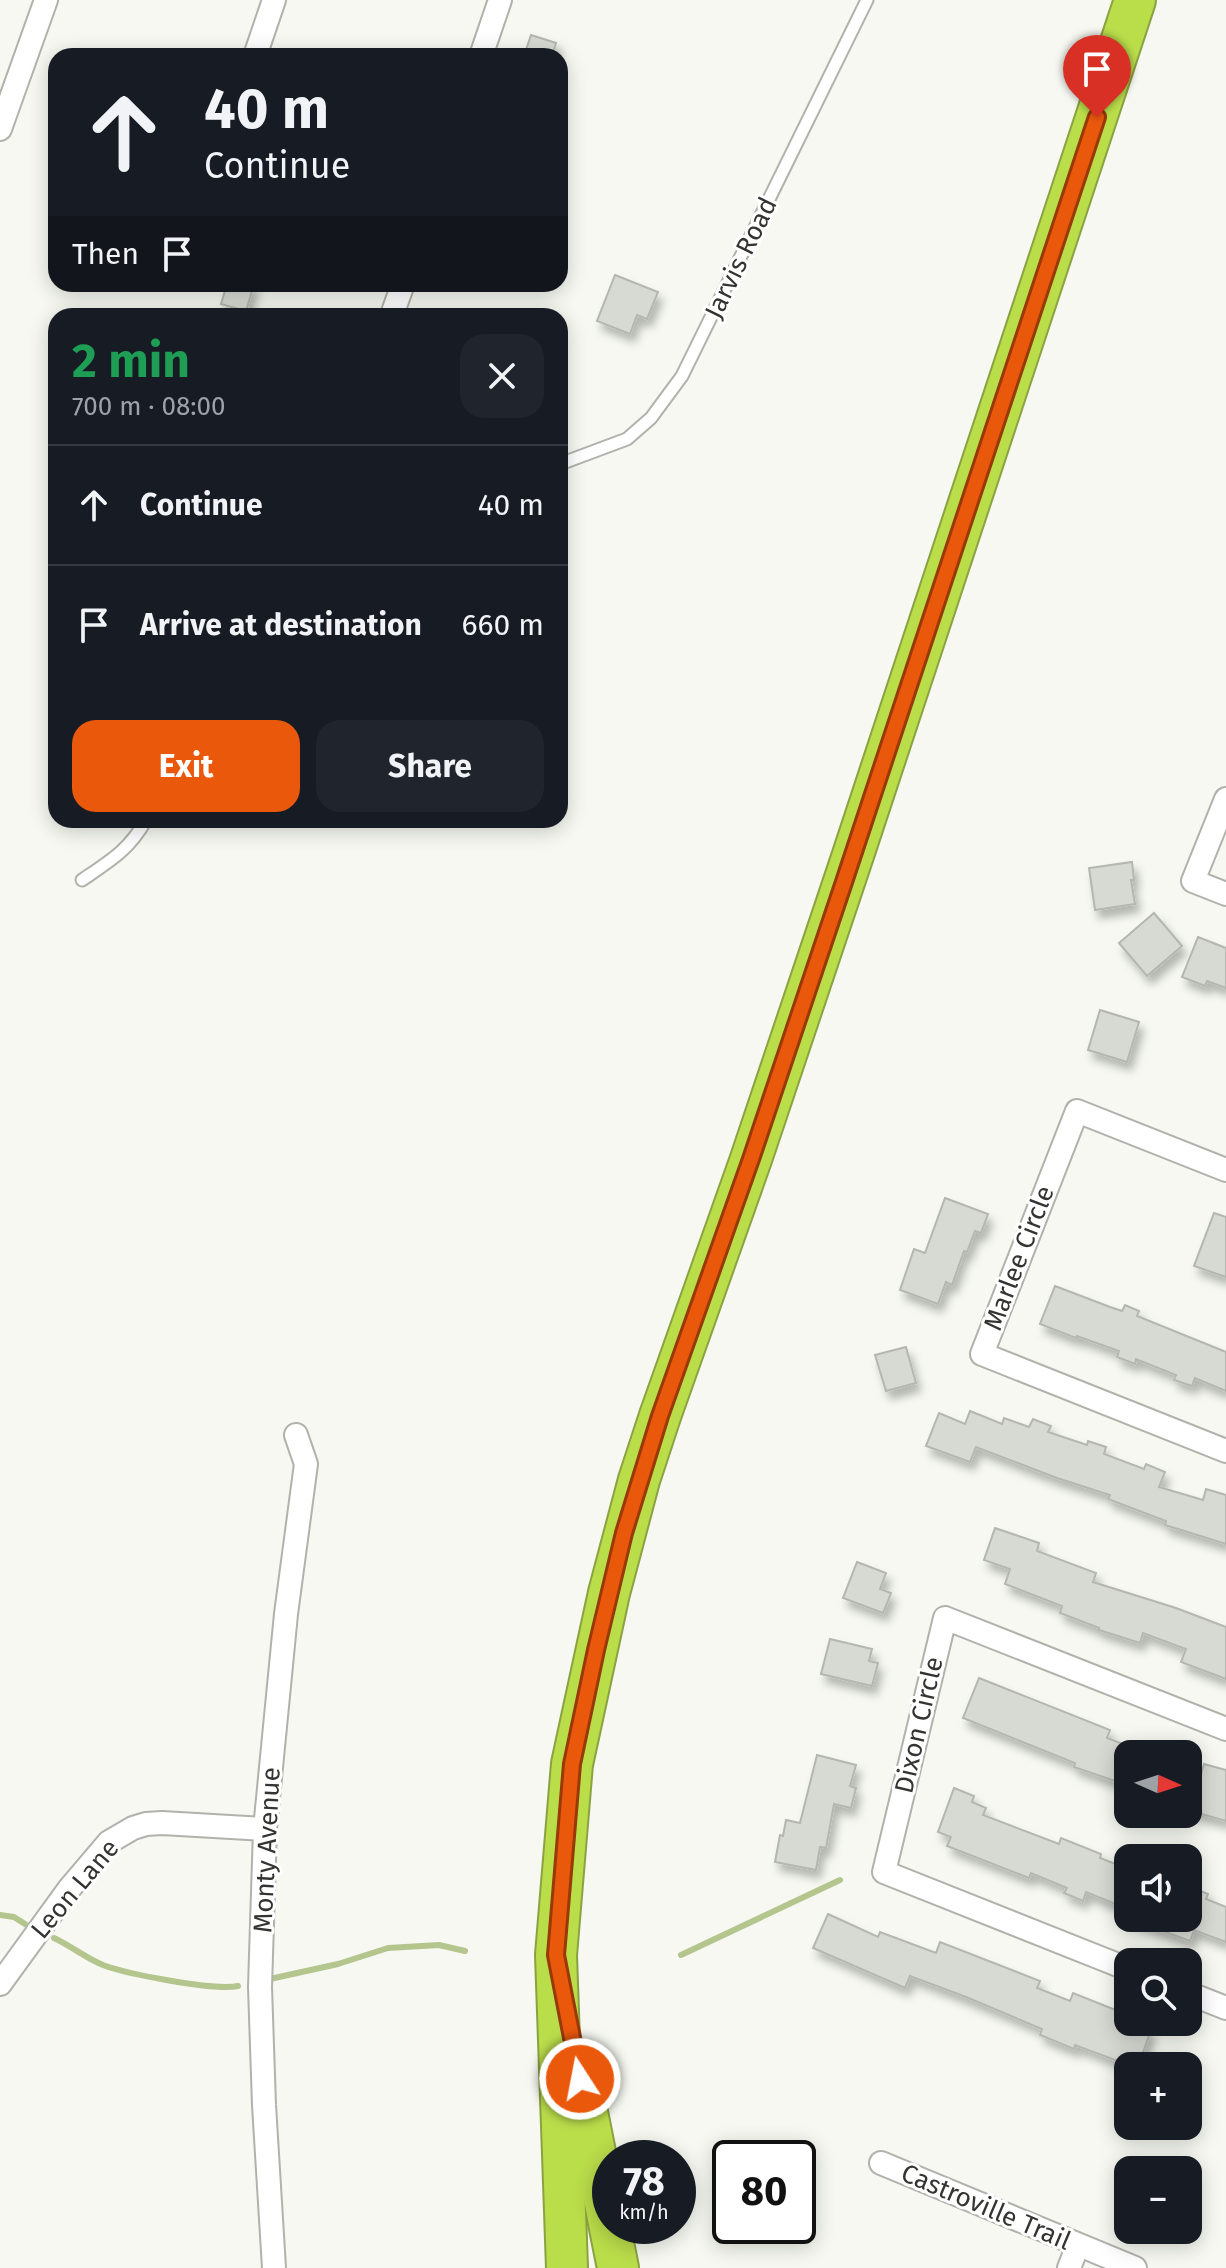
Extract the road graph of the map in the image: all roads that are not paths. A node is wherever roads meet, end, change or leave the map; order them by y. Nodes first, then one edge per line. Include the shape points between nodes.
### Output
1 (46, 0) edge
2 (274, 0) edge
3 (500, 0) edge
4 (867, 0) edge
5 (1135, 0) edge
6 (258, 48) edge
7 (484, 48) edge
8 (0, 129) edge
9 (568, 461) edge
10 (1226, 799) edge
11 (141, 828) edge
12 (82, 880) dead end
13 (1226, 894) edge
14 (1226, 1170) edge
15 (296, 1435) dead end
16 (1226, 1451) edge
17 (1226, 1729) edge
18 (265, 1829) junction
19 (556, 1955) junction
20 (1114, 1963) edge
21 (0, 1984) edge
22 (1202, 1999) edge
23 (1226, 2008) edge
24 (881, 2163) dead end
25 (1078, 2245) junction
26 (274, 2268) edge
27 (567, 2268) edge
28 (618, 2268) edge
29 (1069, 2268) edge
30 (1135, 2268) edge

1 - 8 street
2 - 6 street
3 - 7 street
4 - 9 lane, Jarvis Road via 682,376 651,418 627,439
5 - 19 highway via 849,869 639,1480 572,1764
10 - 13 street via 1193,881
11 - 12 lane via 126,848
14 - 16 street, Marlee Circle via 1077,1111 982,1354
15 - 18 street, Monty Avenue via 306,1464
17 - 20 street, Dixon Circle via 945,1618 884,1872
18 - 21 street, Leon Lane via 162,1823 122,1833 79,1877
18 - 26 street, Monty Avenue via 260,1987
19 - 27 highway
19 - 28 highway
22 - 23 street
24 - 25 street, Castroville Trail
25 - 29 street
25 - 30 street, Castroville Trail

